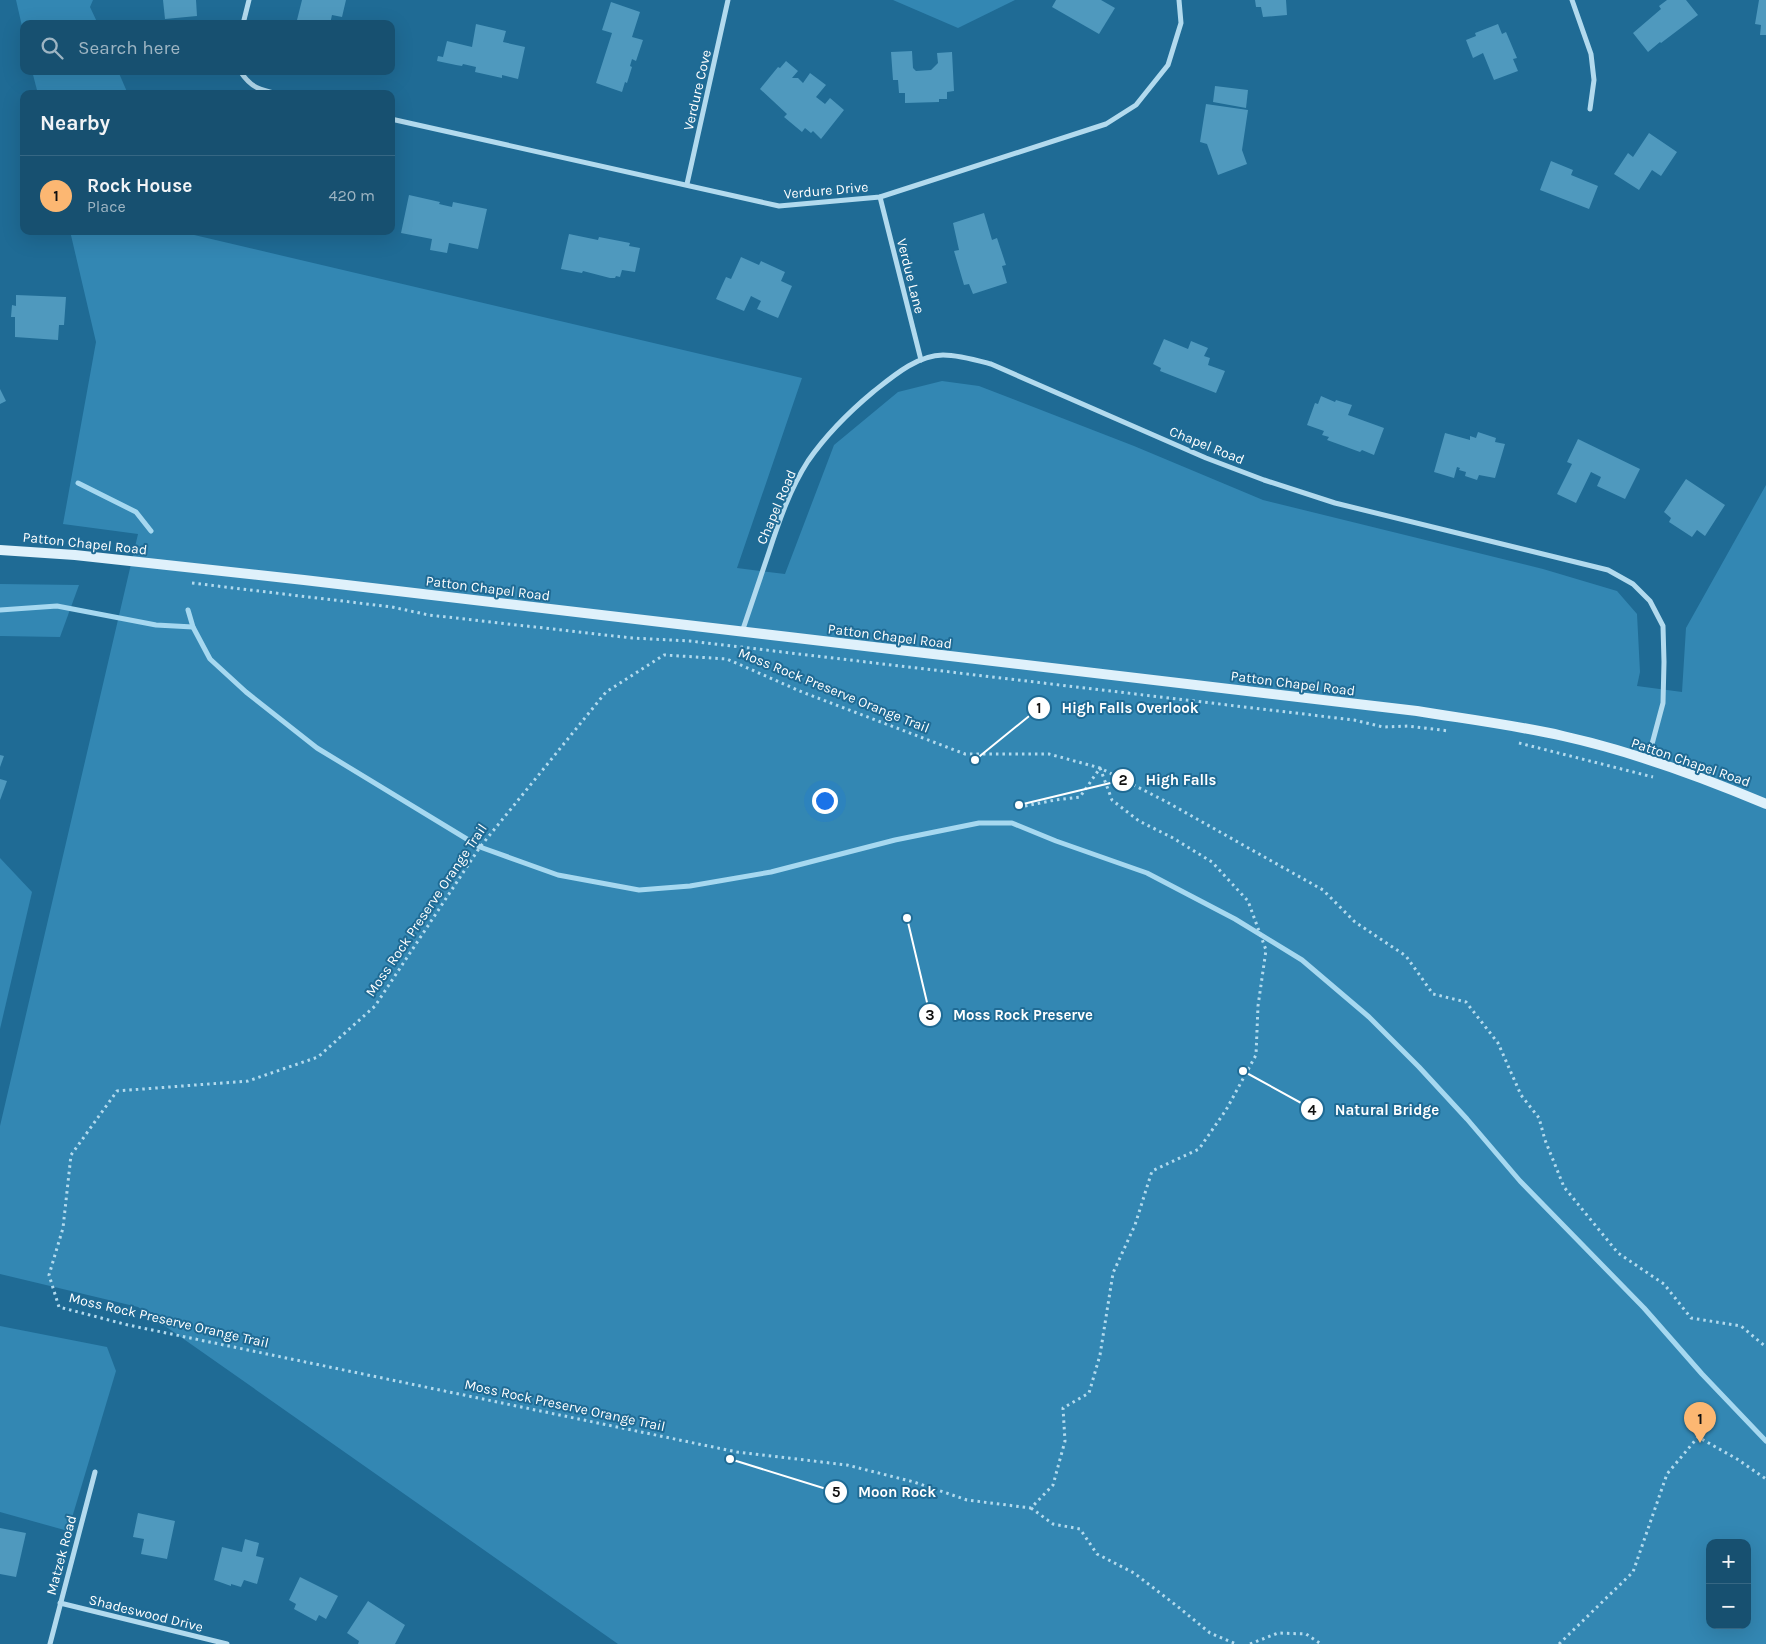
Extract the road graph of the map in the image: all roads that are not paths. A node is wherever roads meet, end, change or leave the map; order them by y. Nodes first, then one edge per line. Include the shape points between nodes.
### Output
1 (249, 0) edge
2 (728, 0) edge
3 (1179, 0) edge
4 (1572, 0) edge
5 (244, 20) edge
6 (243, 75) edge
7 (263, 90) edge
8 (1590, 109) dead end
9 (395, 120) edge
10 (687, 184) junction
11 (880, 197) junction
12 (921, 360) junction
13 (0, 550) edge
14 (742, 632) junction
15 (1648, 760) junction
16 (1766, 804) edge
17 (95, 1472) dead end
18 (60, 1603) junction
19 (50, 1644) edge
20 (227, 1644) edge

1 - 5 street
2 - 10 street, Verdure Cove
3 - 11 street, Verdure Drive via 1181,23 1168,65 1136,105 1106,124
4 - 8 street via 1592,54 1594,80
6 - 7 street via 247,82
9 - 10 street, Verdure Drive
10 - 11 street, Verdure Drive via 779,206
11 - 12 street, Verdue Lane
12 - 14 street, Chapel Road via 858,404 808,462 780,520
12 - 15 street, Chapel Road via 942,355 967,357 1264,480 1335,502 1608,570 1633,584 1650,601 1663,626 1663,703
13 - 14 street, Patton Chapel Road via 304,580
14 - 15 street, Patton Chapel Road via 1417,711 1565,736
15 - 16 street, Patton Chapel Road
17 - 18 street, Matzek Road
18 - 19 street, Matzek Road
18 - 20 street, Shadeswood Drive

